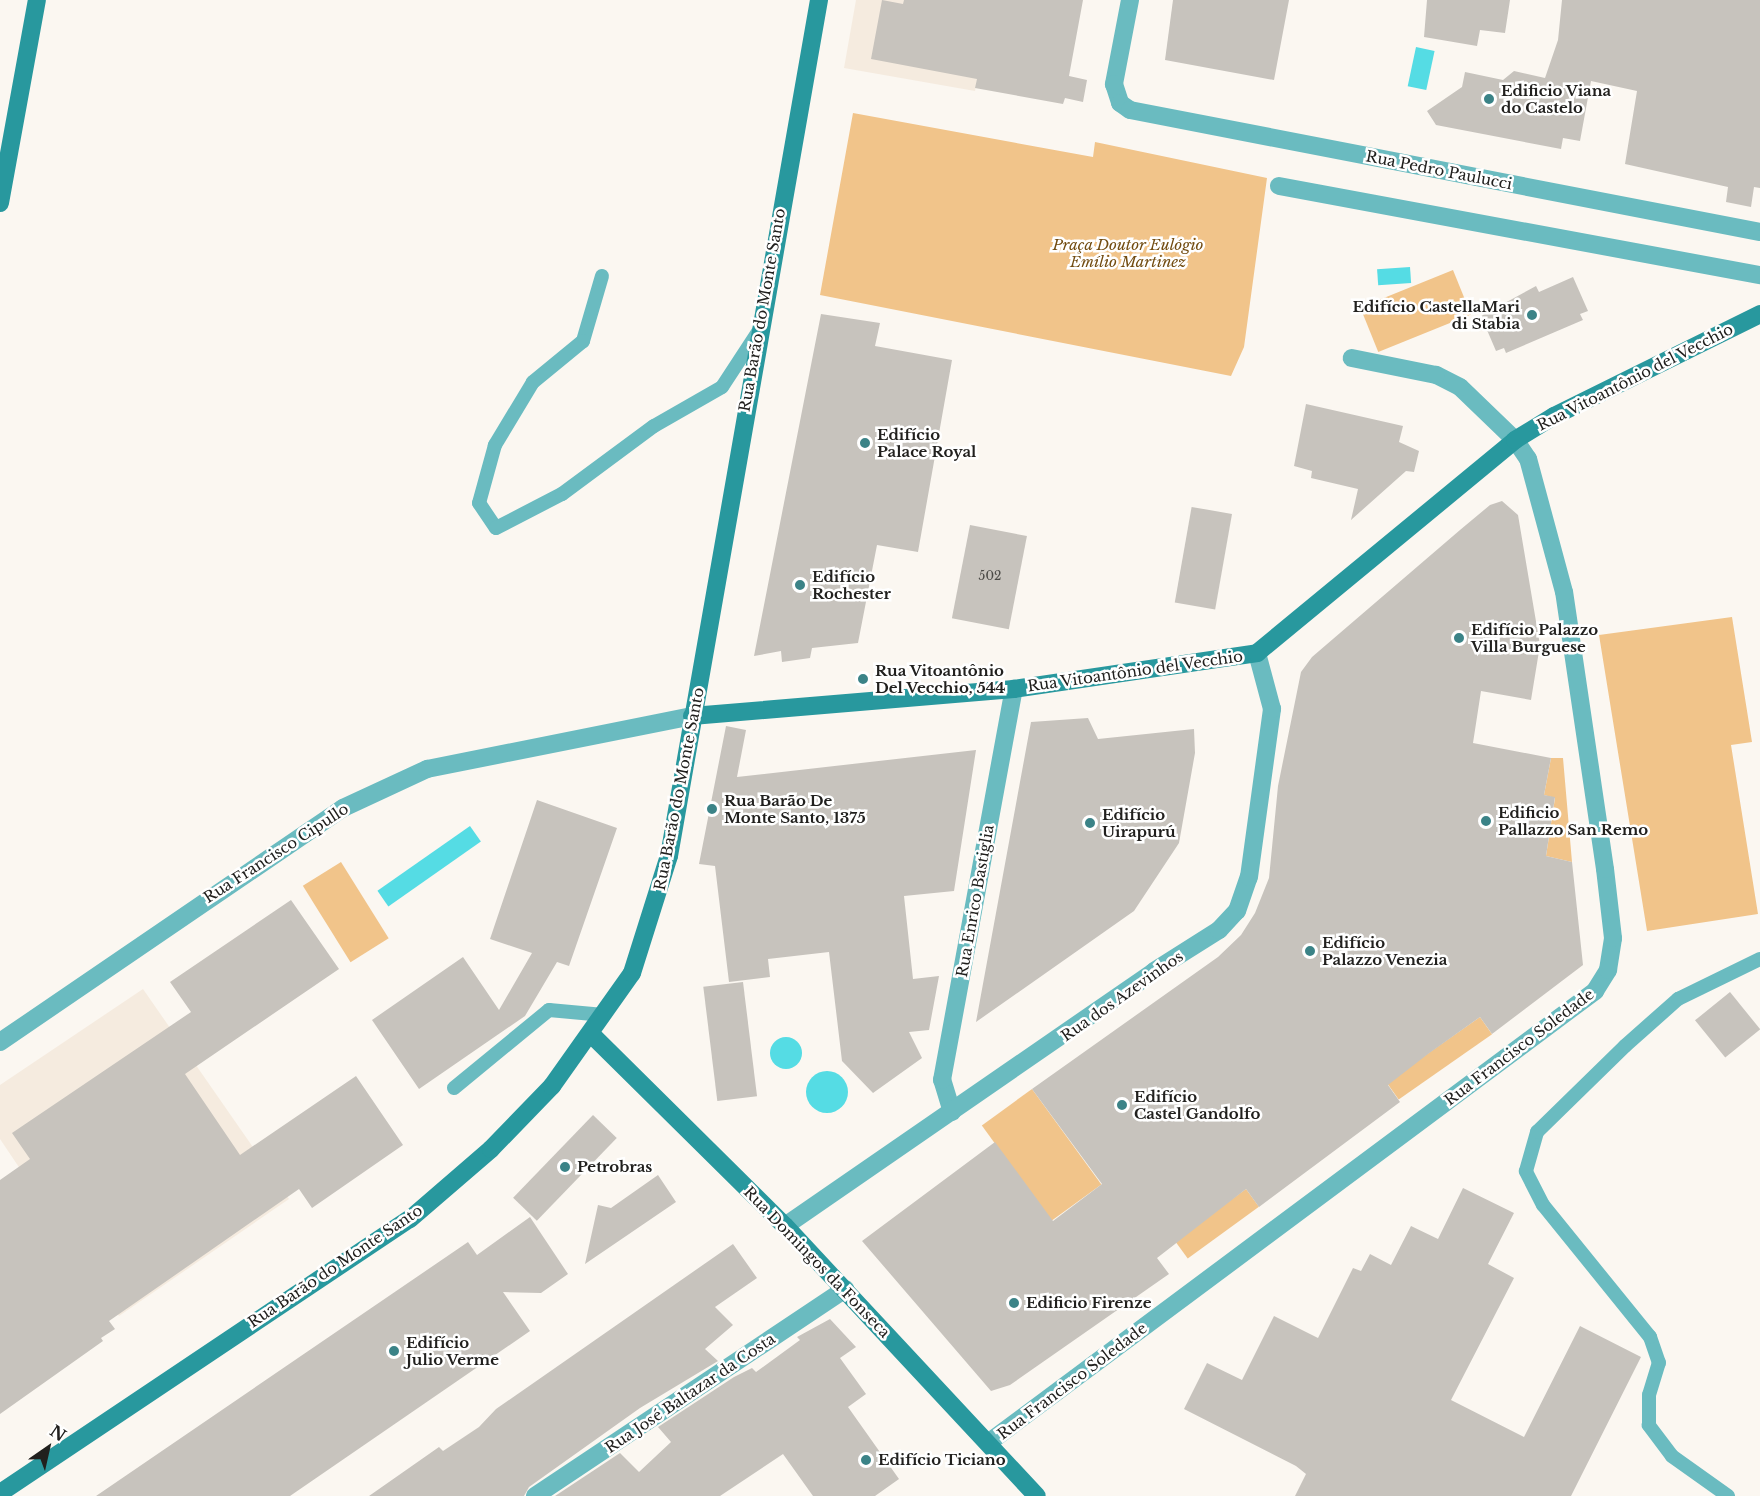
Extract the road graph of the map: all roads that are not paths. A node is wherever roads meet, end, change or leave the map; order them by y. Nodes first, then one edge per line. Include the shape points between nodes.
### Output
1 (37, 0) edge
2 (819, 0) edge
3 (1130, 0) edge
4 (1279, 186) dead end
5 (0, 203) edge
6 (1760, 232) edge
7 (1760, 275) edge
8 (602, 276) dead end
9 (1760, 314) edge
10 (758, 332) junction
11 (1352, 358) dead end
12 (1515, 440) junction
13 (1257, 653) junction
14 (1014, 689) junction
15 (692, 716) junction
16 (1760, 958) edge
17 (604, 1015) junction
18 (591, 1034) junction
19 (0, 1042) edge
20 (454, 1089) dead end
21 (952, 1112) junction
22 (785, 1226) junction
23 (845, 1289) junction
24 (988, 1443) junction
25 (0, 1493) edge
26 (535, 1496) edge
27 (1037, 1496) edge
28 (1728, 1496) edge

1 - 5 street
2 - 10 street, Rua Barão do Monte Santo
3 - 6 street, Rua Pedro Paulucci via 1114,84 1120,103 1130,110
4 - 7 street
8 - 10 lane via 583,341 533,382 495,445 478,503 496,528 562,494 654,426 722,387
9 - 12 street, Rua Vitoantônio del Vecchio via 1554,416
10 - 15 street, Rua Barão do Monte Santo
11 - 12 street, Rua Francisco Soledade via 1444,379 1460,387
12 - 13 street, Rua Vitoantônio del Vecchio
12 - 24 street, Rua Francisco Soledade via 1528,459 1564,592 1605,869 1613,938 1608,970 1595,991
13 - 14 street, Rua Vitoantônio del Vecchio
13 - 21 street, Rua dos Azevinhos via 1272,709 1249,877 1238,911 1219,930 1154,970
14 - 15 street, Rua Vitoantônio del Vecchio
14 - 21 street, Rua Enrico Bastiglia via 942,1080
15 - 17 street, Rua Barão do Monte Santo via 656,908 632,973
15 - 19 street, Rua Francisco Cipullo via 426,769 343,808
16 - 28 lane via 1678,999 1625,1046 1537,1132 1526,1171 1543,1205 1650,1337 1659,1363 1649,1395 1650,1425 1672,1456
17 - 18 street, Rua Barão do Monte Santo
17 - 20 lane via 549,1010
18 - 22 street, Rua Domingos da Fonseca
18 - 25 street, Rua Barão do Monte Santo via 552,1086 491,1149 410,1219
21 - 22 street, Rua dos Azevinhos
22 - 23 street, Rua Domingos da Fonseca
23 - 24 street, Rua Domingos da Fonseca
23 - 26 street, Rua José Baltazar da Costa
24 - 27 street, Rua Domingos da Fonseca

